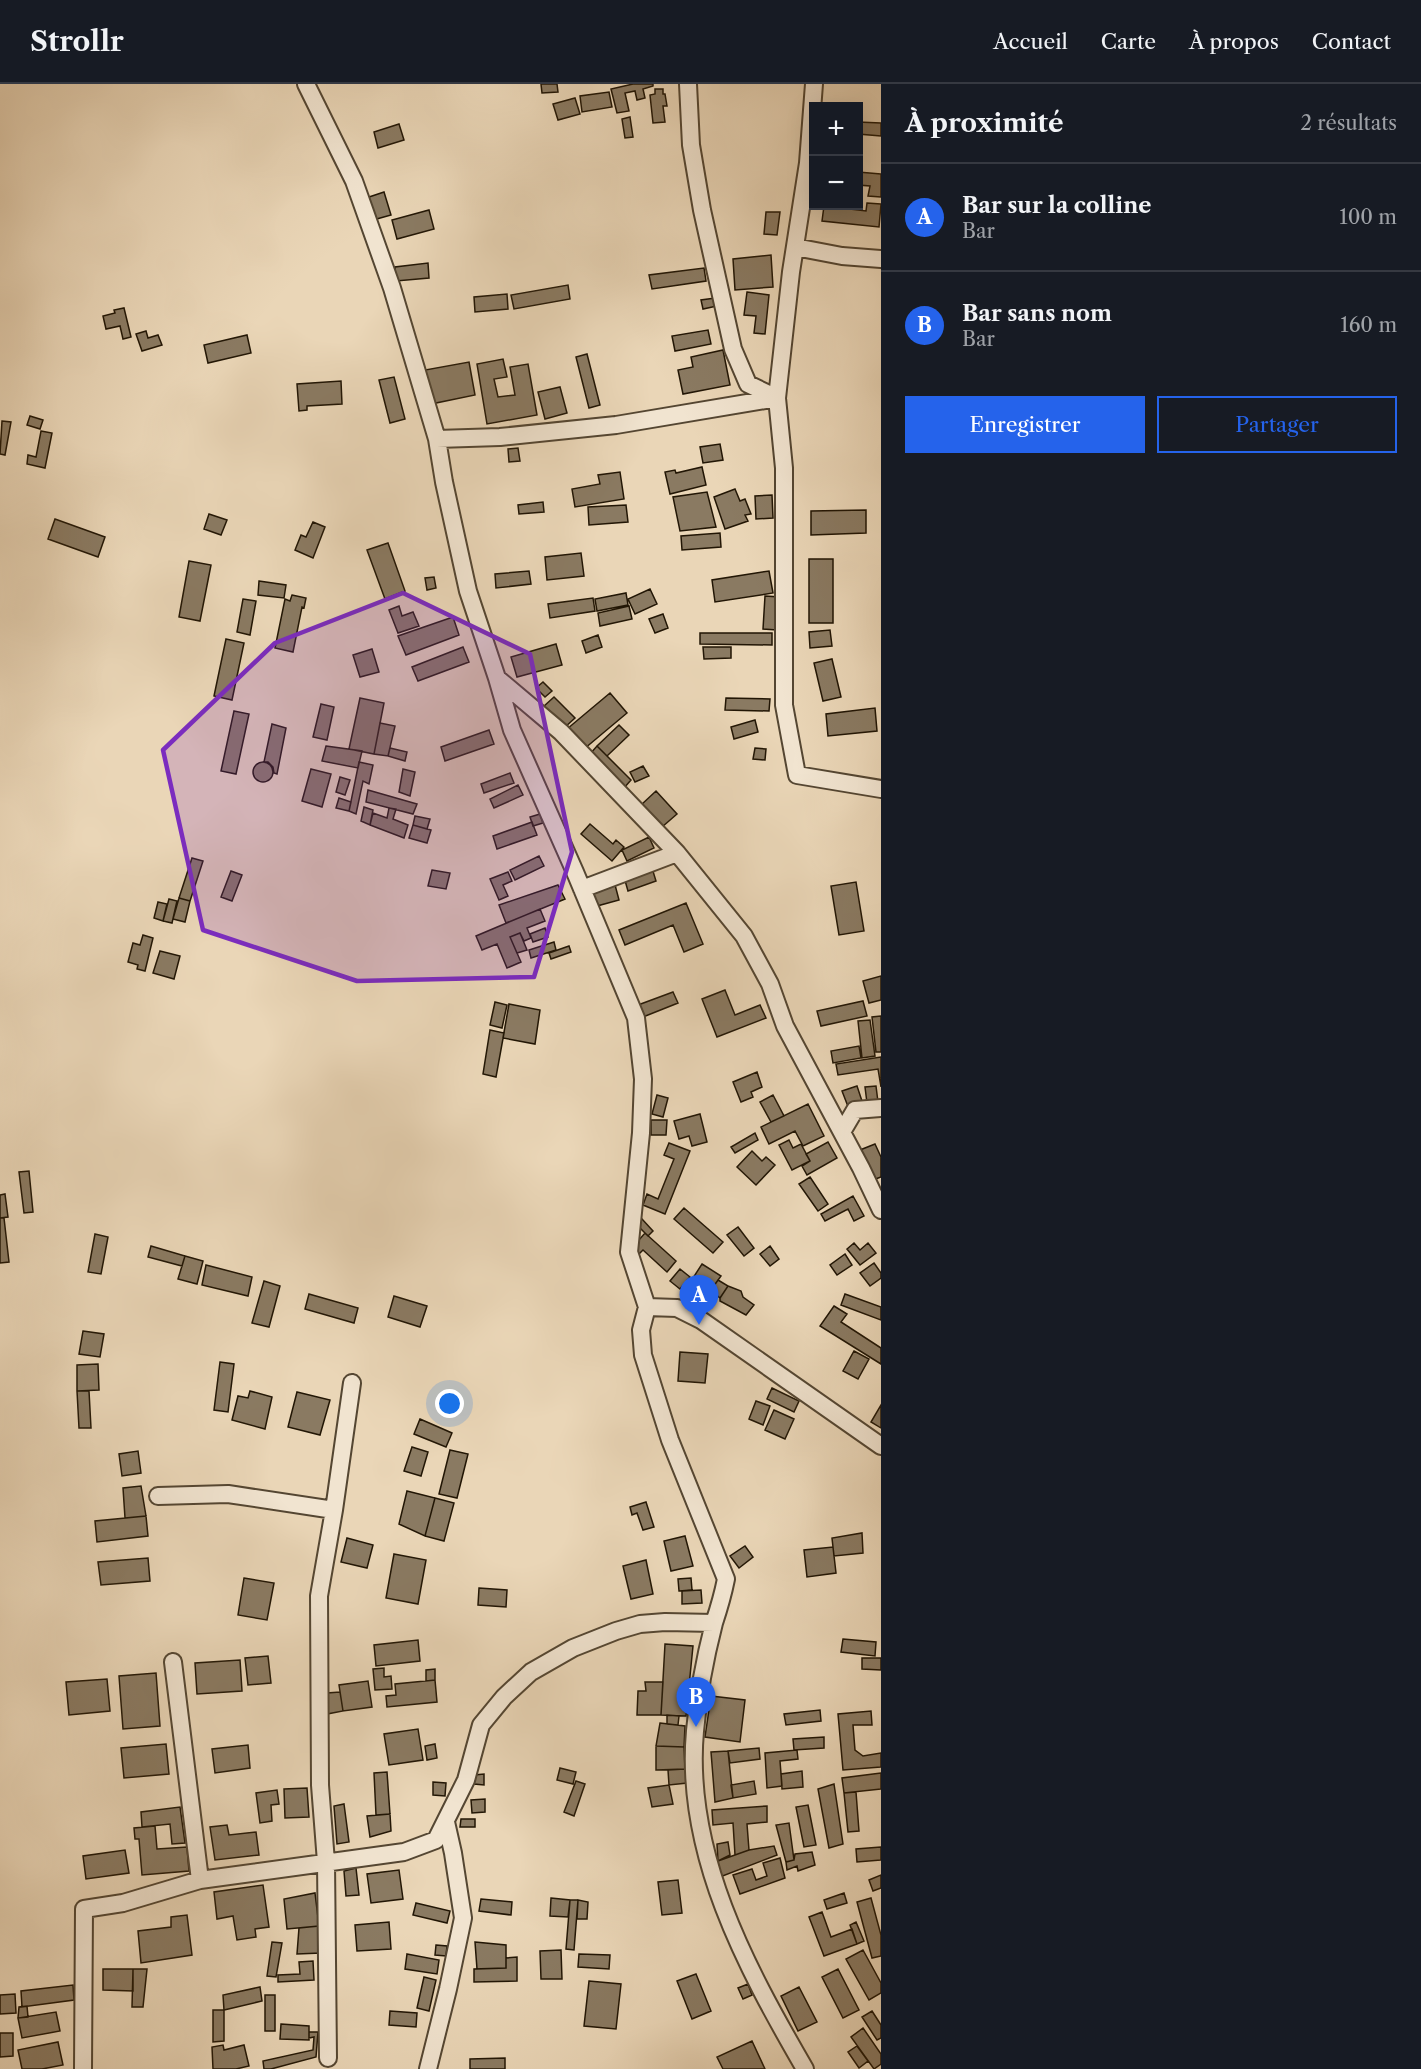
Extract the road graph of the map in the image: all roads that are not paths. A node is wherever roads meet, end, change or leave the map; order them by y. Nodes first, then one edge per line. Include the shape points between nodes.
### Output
1 (306, 84) edge
2 (688, 84) edge
3 (814, 84) edge
4 (795, 247) junction
5 (881, 258) edge
6 (777, 398) junction
7 (437, 439) junction
8 (497, 678) junction
9 (881, 789) edge
10 (677, 853) junction
11 (582, 889) junction
12 (881, 1108) edge
13 (842, 1132) junction
14 (881, 1210) edge
15 (648, 1307) junction
16 (351, 1383) dead end
17 (881, 1446) edge
18 (158, 1496) dead end
19 (334, 1510) junction
20 (714, 1623) junction
21 (173, 1662) dead end
22 (446, 1822) junction
23 (326, 1862) junction
24 (200, 1880) junction
25 (328, 2058) dead end
26 (83, 2069) edge
27 (428, 2069) edge
28 (805, 2069) edge

1 - 7 street via 354,181 392,288
2 - 6 street via 691,145 733,349 748,384
3 - 4 street via 808,163
4 - 5 street
4 - 6 street
6 - 7 street via 616,425
6 - 9 street via 784,468 784,705 797,775
7 - 8 street via 468,591
8 - 10 street via 561,732
8 - 11 street via 512,730
10 - 11 street
10 - 13 street via 744,936 770,984 785,1026
11 - 15 street via 636,1018 643,1079 629,1251
12 - 13 street via 855,1110
13 - 14 street
15 - 17 street via 677,1308 702,1320
15 - 20 street via 641,1330 643,1355 670,1440 726,1579
16 - 19 street
18 - 19 street via 228,1494
19 - 23 street via 319,1596 320,1785
20 - 22 street via 640,1624 573,1648 531,1672 481,1725 466,1780
20 - 28 street via 699,1693 693,1758 706,1855 725,1912
21 - 24 street
22 - 23 street via 436,1840 404,1852
22 - 27 street via 463,1918
23 - 24 street
23 - 25 street
24 - 26 street via 123,1903 84,1909

